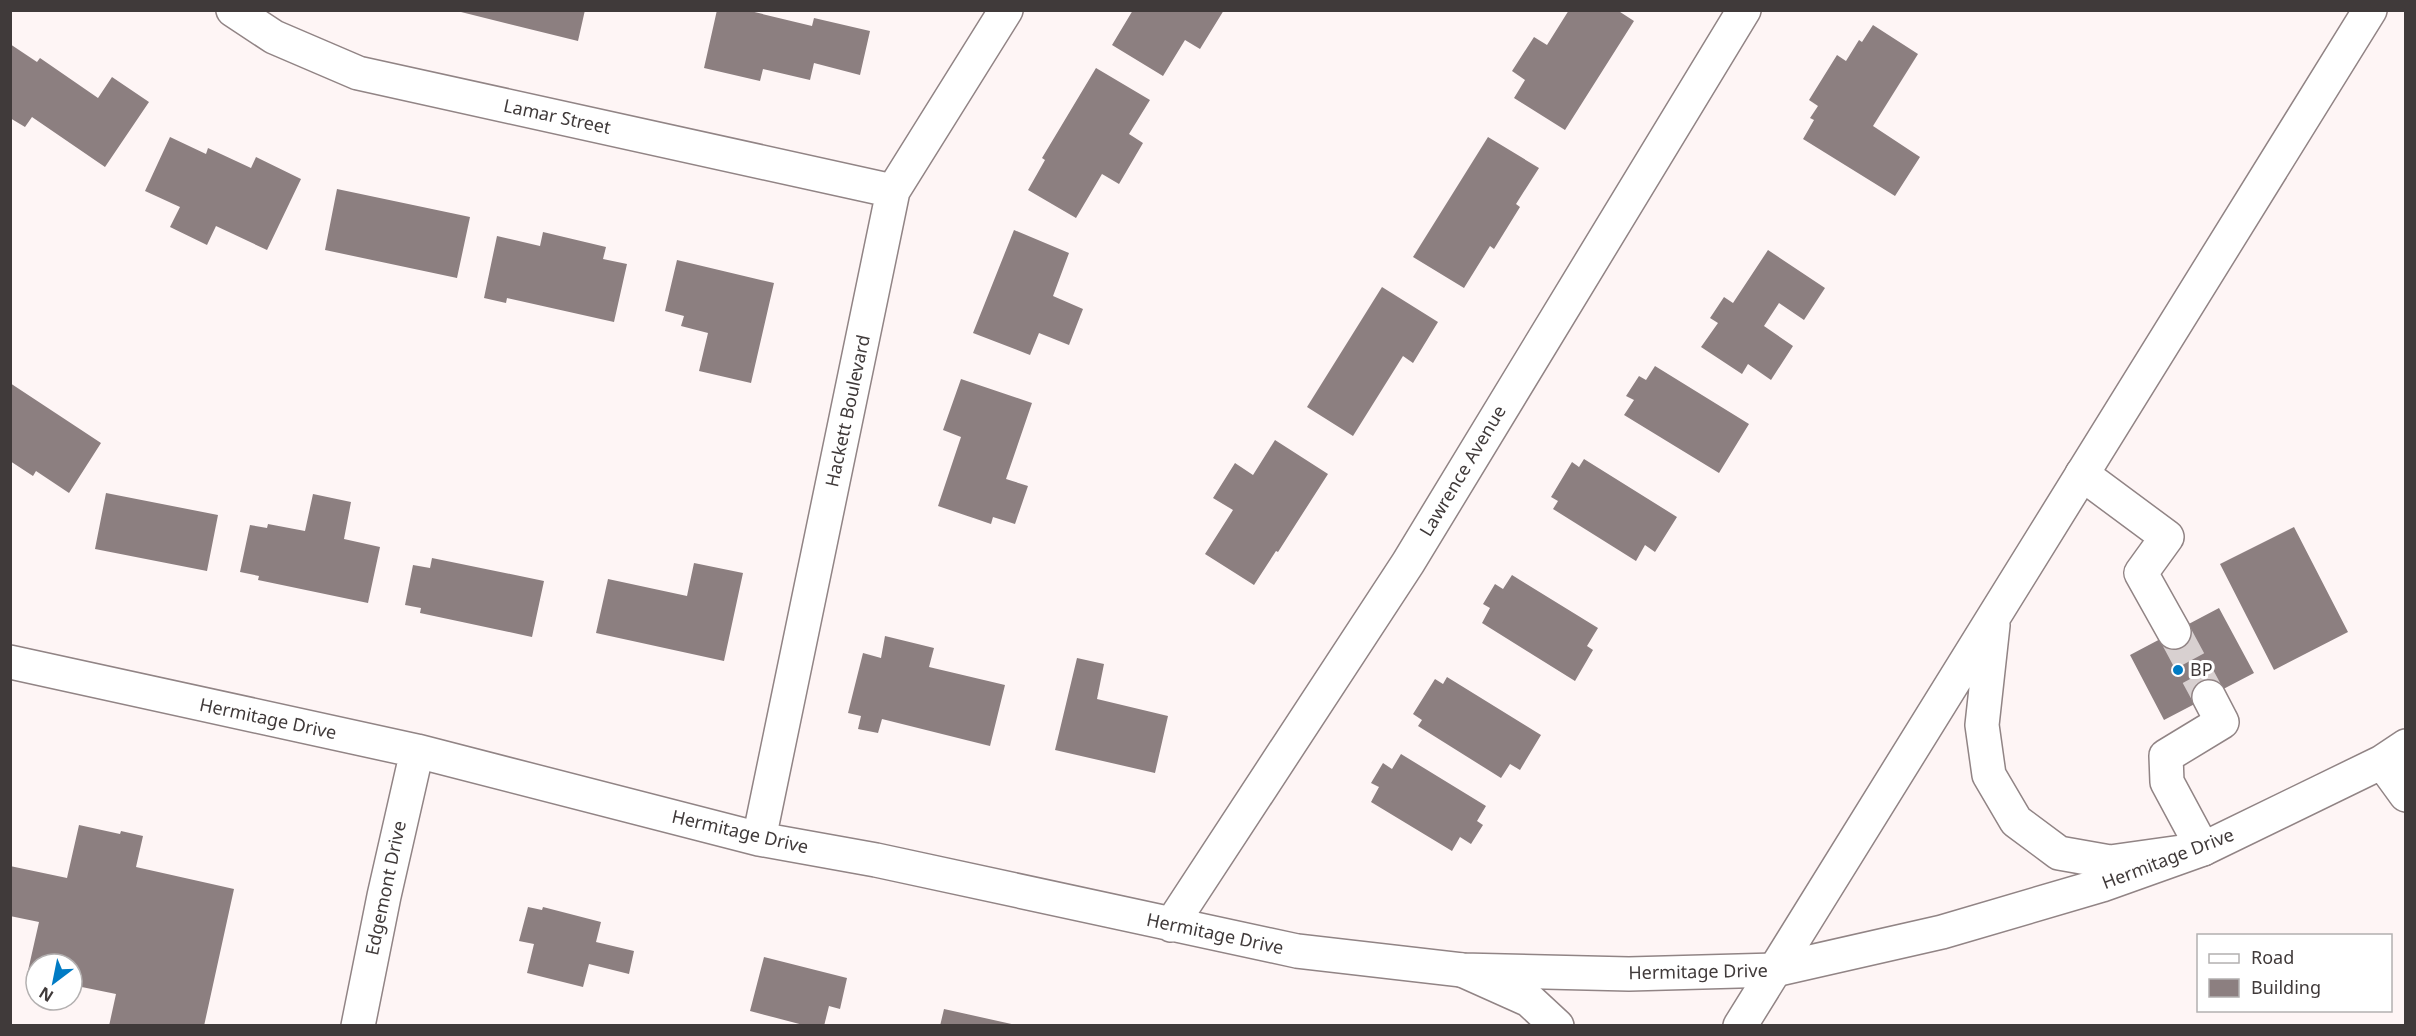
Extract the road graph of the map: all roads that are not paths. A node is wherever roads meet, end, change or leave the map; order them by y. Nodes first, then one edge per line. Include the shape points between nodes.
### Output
1 (233, 10) edge
2 (1006, 10) edge
3 (1743, 10) edge
4 (2370, 10) edge
5 (893, 191) junction
6 (2082, 474) junction
7 (1994, 617) junction
8 (2174, 632) tunnel mouth
9 (10, 662) edge
10 (2209, 697) tunnel mouth
11 (417, 752) junction
12 (2394, 754) edge
13 (2406, 795) edge
14 (759, 839) junction
15 (2203, 849) junction
16 (1172, 925) junction
17 (1462, 970) junction
18 (1774, 970) junction
19 (358, 1026) edge
20 (1557, 1026) edge
21 (1740, 1026) edge

1 - 5 street, Lamar Street via 274,37 358,73
2 - 5 street, Hackett Boulevard
3 - 16 street, Lawrence Avenue via 1408,562
4 - 6 street
5 - 14 street, Hackett Boulevard
6 - 7 street
6 - 8 street via 2166,537 2141,573
7 - 15 street via 1982,725 1989,775 2016,821 2059,853 2110,862
7 - 18 street
9 - 11 street, Hermitage Drive
10 - 15 street via 2222,722 2166,756 2167,782
11 - 14 street, Hermitage Drive
11 - 19 street, Edgemont Drive
12 - 13 street
12 - 15 street, Hermitage Drive
14 - 16 street, Hermitage Drive via 876,860
15 - 18 street, Hermitage Drive via 2102,885 1942,932
16 - 17 street, Hermitage Drive via 1297,951
17 - 18 street, Hermitage Drive via 1629,974
17 - 20 street via 1529,1000
18 - 21 street

